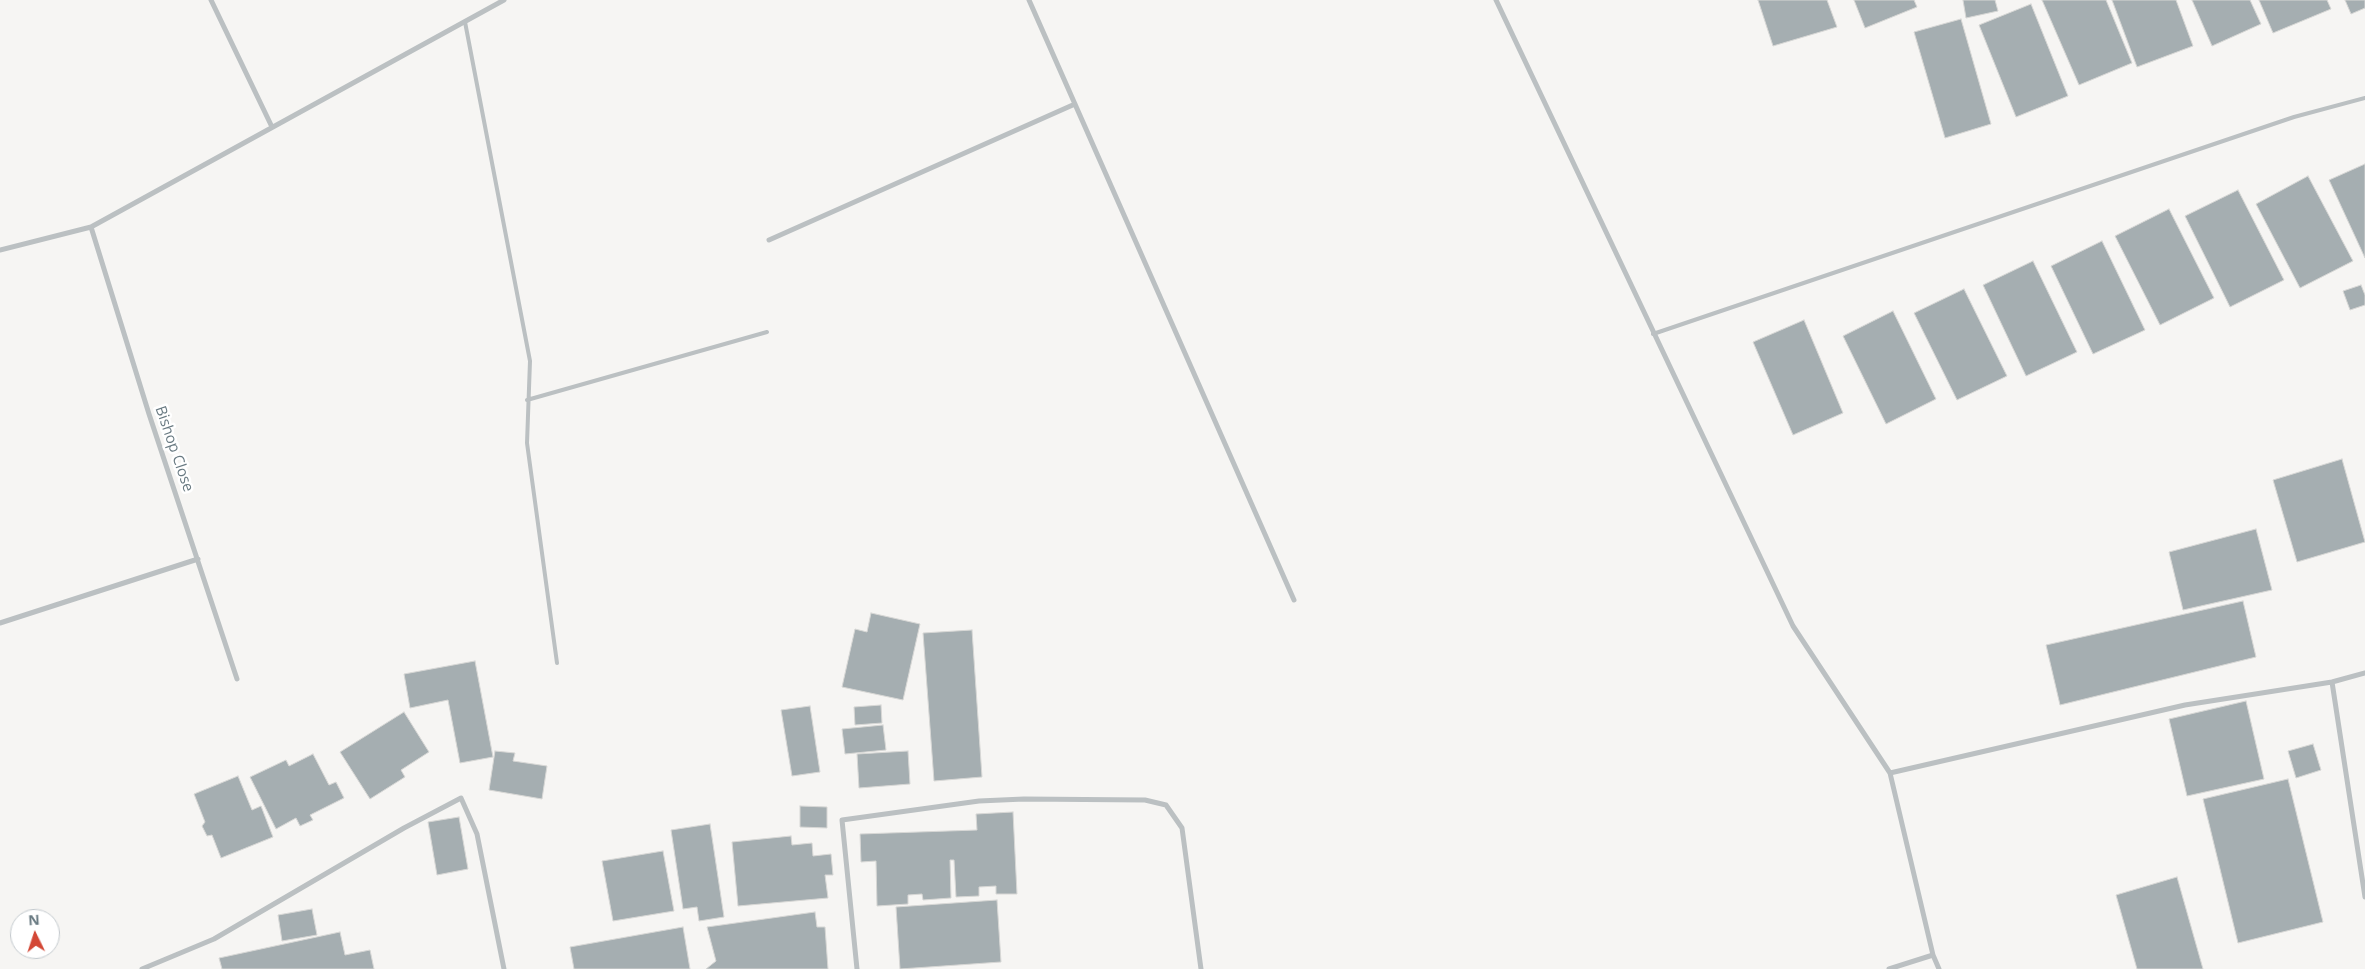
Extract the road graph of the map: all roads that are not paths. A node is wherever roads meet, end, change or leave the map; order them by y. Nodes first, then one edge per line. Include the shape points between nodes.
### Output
1 (212, 0) edge
2 (504, 0) edge
3 (1029, 0) edge
4 (1496, 0) edge
5 (465, 22) junction
6 (2365, 98) edge
7 (1075, 104) junction
8 (272, 128) junction
9 (91, 227) junction
10 (769, 240) dead end
11 (0, 250) edge
12 (767, 332) dead end
13 (1653, 334) junction
14 (527, 400) junction
15 (198, 559) junction
16 (1294, 600) dead end
17 (0, 623) edge
18 (557, 663) dead end
19 (2365, 673) edge
20 (237, 679) dead end
21 (2332, 682) junction
22 (1890, 773) junction
23 (2365, 897) edge
24 (1933, 956) junction
25 (142, 969) edge
26 (504, 969) edge
27 (857, 969) edge
28 (1201, 969) edge
29 (1889, 969) edge
30 (1939, 969) edge

1 - 8 street
2 - 5 street
3 - 7 street
4 - 13 street
5 - 8 street
5 - 14 lane via 530,361
6 - 13 lane via 2294,117
7 - 10 street
7 - 16 street
8 - 9 street
9 - 11 street
9 - 15 street, Bishop Close
12 - 14 lane
13 - 22 street via 1793,626
14 - 18 lane via 526,443
15 - 17 street
15 - 20 street, Bishop Close
19 - 21 street
21 - 22 street via 2185,705
21 - 23 street
22 - 24 street
24 - 29 street
24 - 30 street
25 - 26 street via 214,939 404,828 462,798 477,834
27 - 28 street via 842,820 978,801 1033,799 1146,800 1166,805 1182,828

